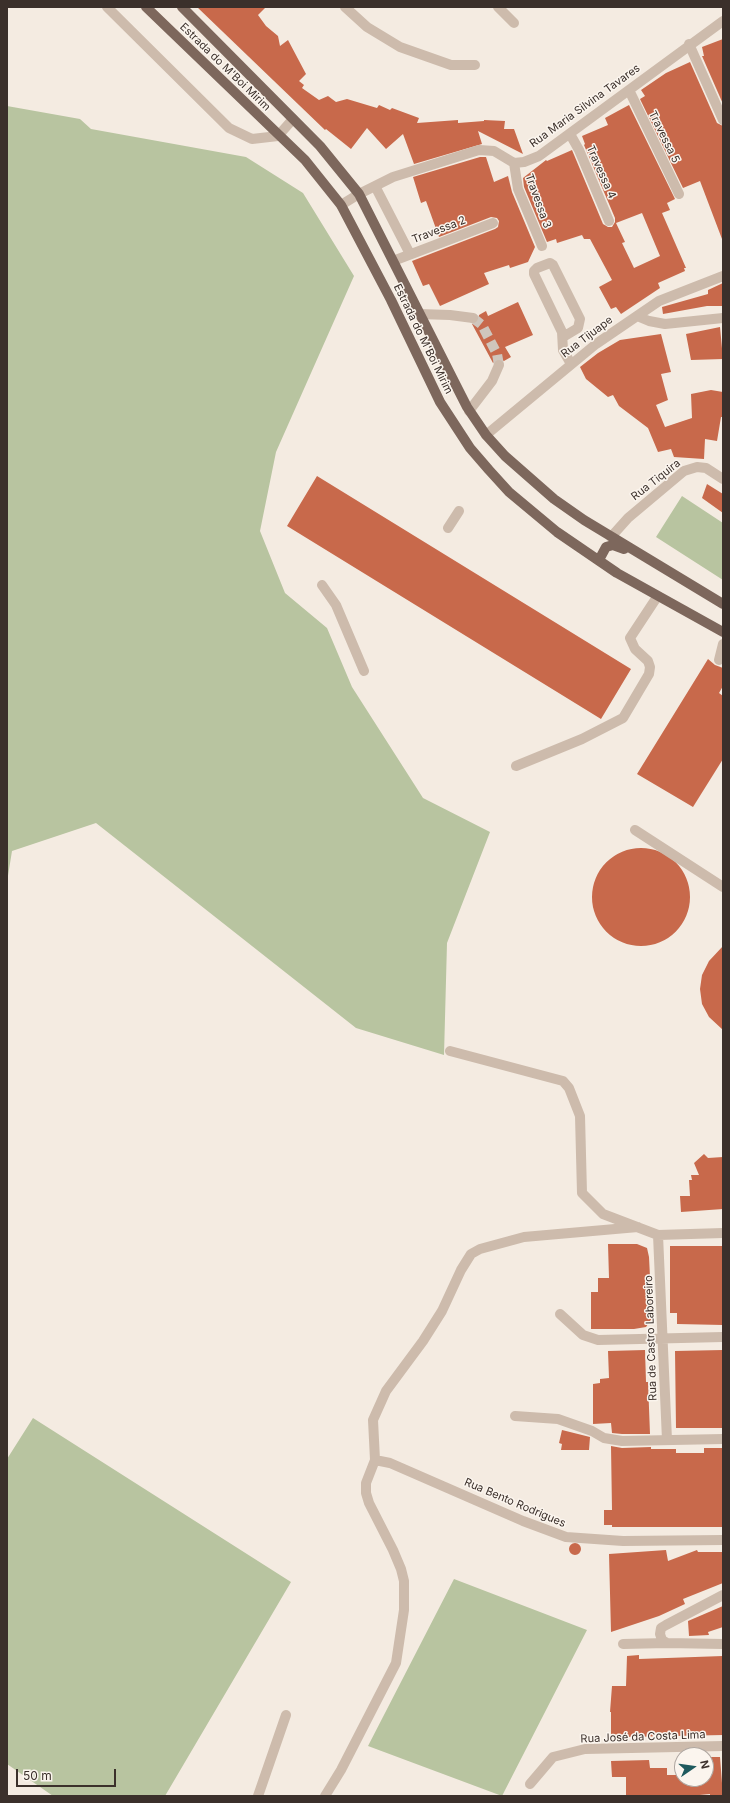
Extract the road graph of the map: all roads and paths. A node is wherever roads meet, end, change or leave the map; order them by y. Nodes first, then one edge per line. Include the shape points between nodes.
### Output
1 (107, 7) edge
2 (146, 7) edge
3 (182, 7) edge
4 (345, 7) edge
5 (498, 7) edge
6 (723, 21) edge
7 (514, 23) dead end
8 (689, 44) junction
9 (475, 65) dead end
10 (628, 90) junction
11 (293, 119) junction
12 (723, 120) edge
13 (570, 134) junction
14 (278, 136) junction
15 (514, 164) junction
16 (375, 186) junction
17 (358, 194) junction
18 (679, 194) dead end
19 (341, 205) junction
20 (609, 221) dead end
21 (493, 223) dead end
22 (542, 246) dead end
23 (410, 254) junction
24 (393, 261) junction
25 (723, 276) edge
26 (419, 314) junction
27 (637, 316) junction
28 (473, 318) tunnel mouth
29 (723, 318) edge
30 (563, 337) junction
31 (571, 364) junction
32 (499, 365) tunnel mouth
33 (469, 410) junction
34 (486, 435) junction
35 (723, 479) edge
36 (459, 511) dead end
37 (448, 528) dead end
38 (611, 537) junction
39 (641, 555) junction
40 (599, 560) junction
41 (322, 585) dead end
42 (658, 597) junction
43 (723, 604) edge
44 (723, 632) edge
45 (723, 644) edge
46 (719, 660) dead end
47 (364, 671) dead end
48 (516, 766) dead end
49 (635, 830) dead end
50 (723, 887) edge
51 (450, 1051) dead end
52 (638, 1227) junction
53 (723, 1233) edge
54 (658, 1234) junction
55 (560, 1314) dead end
56 (723, 1337) edge
57 (663, 1338) junction
58 (515, 1416) dead end
59 (723, 1439) edge
60 (667, 1440) junction
61 (375, 1460) junction
62 (723, 1540) edge
63 (723, 1595) edge
64 (667, 1643) junction
65 (623, 1644) dead end
66 (723, 1644) edge
67 (286, 1715) dead end
68 (723, 1746) edge
69 (530, 1784) dead end
70 (258, 1796) edge
71 (325, 1796) edge

1 - 14 street via 229,128 252,139
2 - 14 main road, Estrada do M'Boi Mirim
3 - 11 main road, Estrada do M'Boi Mirim
4 - 9 street via 367,27 400,48 451,65
5 - 7 street
6 - 8 street, Rua Maria Silvina Tavares
8 - 10 street, Rua Maria Silvina Tavares
8 - 12 street
10 - 13 street, Rua Maria Silvina Tavares
10 - 18 street, Travessa 5
11 - 14 street
11 - 17 main road, Estrada do M'Boi Mirim via 320,146
13 - 15 street, Rua Maria Silvina Tavares via 539,156
13 - 20 street, Travessa 4
14 - 19 main road, Estrada do M'Boi Mirim via 304,160
15 - 16 street via 494,152 479,150 393,177
15 - 22 street, Travessa 3 via 518,189
16 - 17 street
16 - 23 street
17 - 19 street
17 - 24 main road, Estrada do M'Boi Mirim
19 - 40 main road, Estrada do M'Boi Mirim via 384,286 440,402 470,448 515,497 558,532
21 - 23 street, Travessa 2
23 - 24 street, Travessa 2
24 - 26 main road, Estrada do M'Boi Mirim
25 - 27 street, Rua Tijuape via 659,301
26 - 28 street
26 - 33 main road, Estrada do M'Boi Mirim
27 - 29 street via 665,324
27 - 31 street, Rua Tijuape
30 - 30 street via 578,328 580,319 550,263 537,268 534,274
30 - 31 street via 563,350
31 - 34 street, Rua Tijuape
32 - 33 street via 492,381
33 - 34 main road, Estrada do M'Boi Mirim
34 - 38 main road, Estrada do M'Boi Mirim via 505,456 554,499
35 - 38 street, Rua Tiquira via 706,468 697,467 684,471 628,518
36 - 37 street
38 - 39 main road, Estrada do M'Boi Mirim
39 - 40 main road via 613,545 604,549
39 - 43 main road, Estrada do M'Boi Mirim
40 - 42 main road, Estrada do M'Boi Mirim
41 - 47 street via 336,605
42 - 44 main road, Estrada do M'Boi Mirim
42 - 48 street via 630,638 635,649 648,661 650,667 649,674 623,718 582,739
45 - 46 street
49 - 50 street
51 - 52 street via 563,1082 569,1088 580,1116 582,1193 603,1214
52 - 54 street
52 - 61 street via 524,1237 480,1248 471,1254 442,1311 386,1391 376,1411
53 - 54 street
54 - 57 street, Rua de Castro Laboreiro
55 - 57 street via 582,1335 592,1339 612,1341
56 - 57 street
57 - 60 street, Rua de Castro Laboreiro
58 - 60 street via 558,1419 604,1438 622,1441
59 - 60 street
61 - 62 street, Rua Bento Rodrigues via 390,1463 566,1537 623,1541
61 - 71 street via 366,1483 366,1493 401,1569 404,1581 404,1610 396,1663
63 - 64 street via 661,1628 662,1640
64 - 65 street
64 - 66 street
67 - 70 street
68 - 69 street, Rua José da Costa Lima via 585,1749 554,1757

